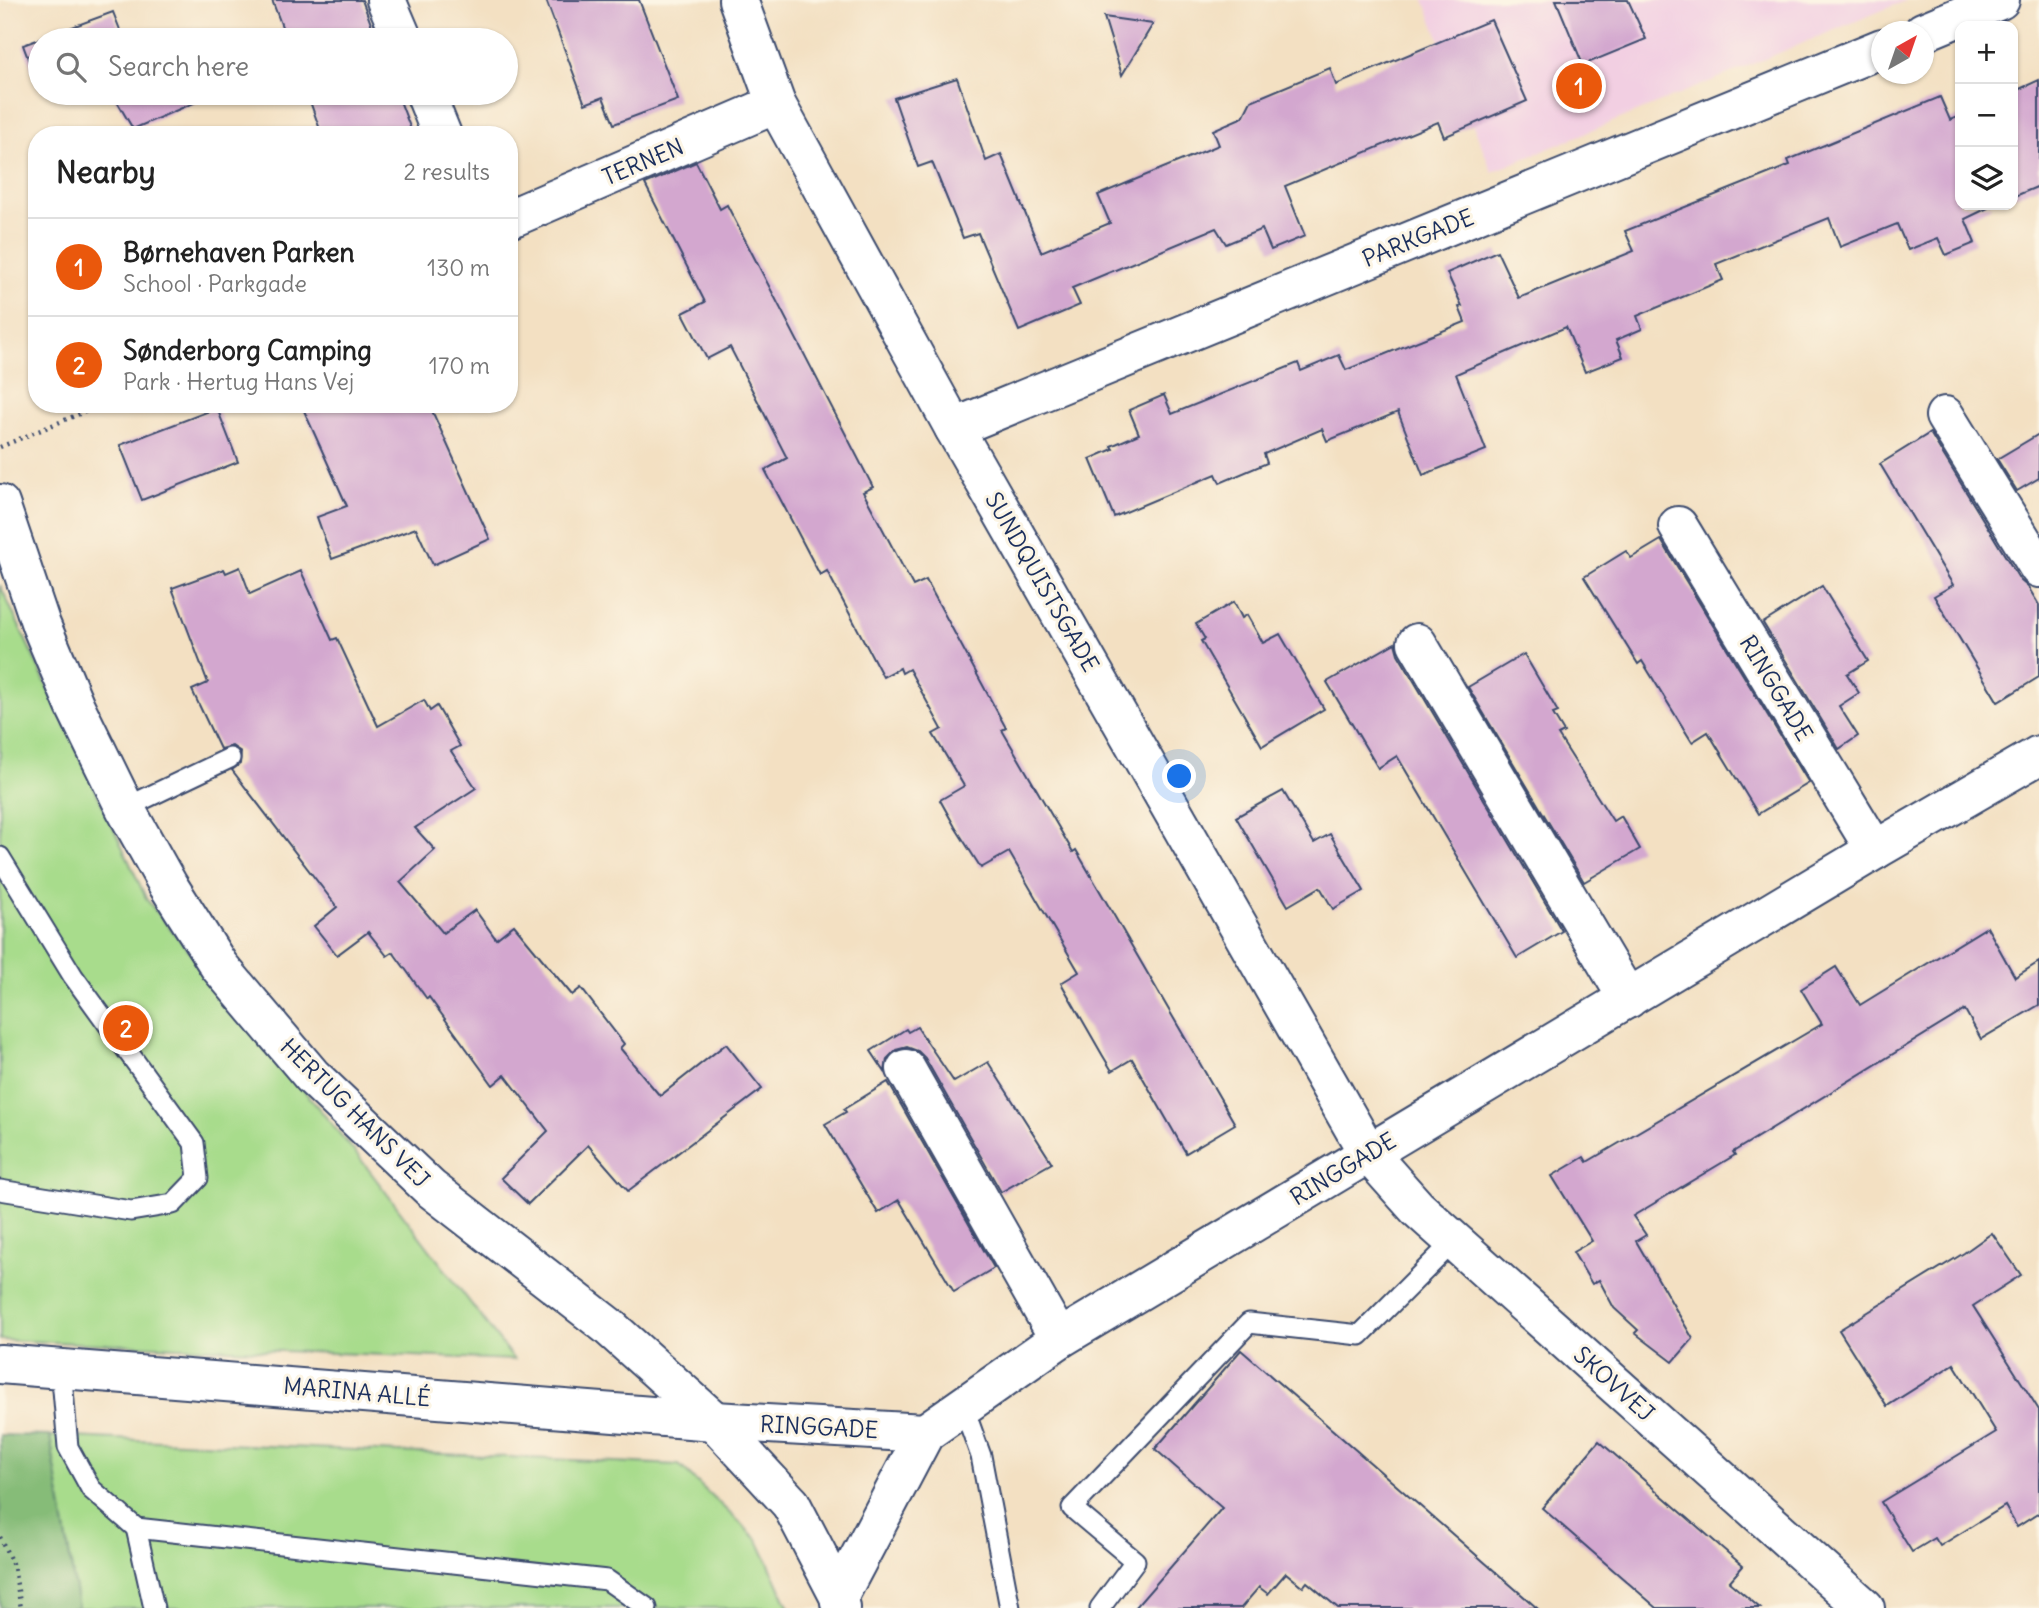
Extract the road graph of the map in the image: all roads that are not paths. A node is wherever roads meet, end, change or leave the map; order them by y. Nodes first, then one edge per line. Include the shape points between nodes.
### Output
1 (386, 0) edge
2 (738, 0) edge
3 (2000, 0) edge
4 (1934, 27) edge
5 (398, 28) edge
6 (1871, 52) edge
7 (776, 104) junction
8 (430, 105) edge
9 (438, 126) edge
10 (518, 215) edge
11 (1945, 416) dead end
12 (954, 428) junction
13 (0, 504) edge
14 (1678, 526) dead end
15 (2039, 568) edge
16 (1417, 643) dead end
17 (2039, 755) edge
18 (230, 758) dead end
19 (125, 808) junction
20 (1875, 850) junction
21 (0, 856) edge
22 (1628, 999) junction
23 (906, 1069) dead end
24 (1368, 1153) junction
25 (0, 1190) edge
26 (1454, 1241) junction
27 (1059, 1339) junction
28 (0, 1364) edge
29 (61, 1367) junction
30 (963, 1406) junction
31 (714, 1421) junction
32 (925, 1433) junction
33 (136, 1528) junction
34 (840, 1602) edge
35 (154, 1608) edge
36 (647, 1608) edge
37 (1010, 1608) edge
38 (1100, 1608) edge
39 (1866, 1608) edge

1 - 5 street
2 - 7 street, SUNDQUISTSGADE
3 - 4 street
6 - 12 street, PARKGADE
7 - 10 street, TERNEN
7 - 12 street, SUNDQUISTSGADE
8 - 9 street
11 - 15 street
12 - 24 street, SUNDQUISTSGADE
13 - 19 street, HERTUG HANS VEJ via 41,625
14 - 20 street, RINGGADE
16 - 22 street
17 - 20 street, RINGGADE
18 - 19 lane
19 - 31 street, HERTUG HANS VEJ via 219,966 312,1076 430,1188 608,1326
20 - 22 street, RINGGADE
21 - 25 lane via 73,976 194,1143 198,1178 173,1204 131,1211
22 - 24 street, RINGGADE
23 - 27 street
24 - 26 street, SKOVVEJ
24 - 27 street, RINGGADE
26 - 38 lane via 1360,1335 1249,1323 1240,1332 1072,1508 1135,1561
26 - 39 street, SKOVVEJ
27 - 30 street, RINGGADE
28 - 29 street, MARINA ALLÉ
29 - 31 street, MARINA ALLÉ
29 - 33 lane via 68,1447 91,1489
30 - 32 street, RINGGADE
30 - 37 lane via 981,1456
31 - 32 street, RINGGADE
31 - 34 street, HERTUG HANS VEJ via 791,1504
32 - 34 street, RINGGADE
33 - 35 lane
33 - 36 lane via 607,1580

